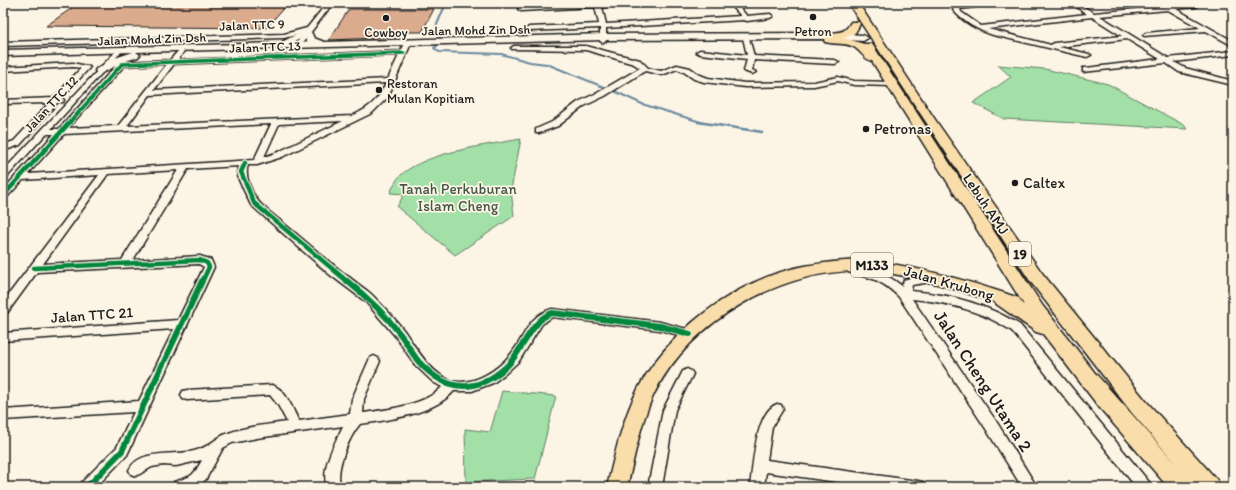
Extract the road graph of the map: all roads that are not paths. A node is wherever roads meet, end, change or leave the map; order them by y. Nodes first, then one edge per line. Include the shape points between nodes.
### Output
1 (330, 3) edge
2 (642, 3) edge
3 (732, 3) edge
4 (843, 3) edge
5 (850, 3) edge
6 (854, 3) edge
7 (990, 3) edge
8 (1074, 3) edge
9 (1197, 3) edge
10 (551, 5) edge
11 (598, 5) junction
12 (954, 5) edge
13 (1170, 8) junction
14 (521, 9) dead end
15 (1092, 15) junction
16 (770, 16) dead end
17 (747, 19) junction
18 (855, 24) junction
19 (602, 27) junction
20 (980, 28) junction
21 (529, 29) dead end
22 (1206, 29) junction
23 (308, 31) junction
24 (1146, 34) dead end
25 (1127, 37) junction
26 (829, 38) junction
27 (863, 38) junction
28 (604, 39) junction
29 (747, 39) junction
30 (3, 44) edge
31 (324, 44) junction
32 (1233, 44) edge
33 (270, 46) junction
34 (297, 46) junction
35 (407, 46) junction
36 (1044, 46) junction
37 (514, 48) dead end
38 (181, 51) junction
39 (117, 52) junction
40 (154, 52) junction
41 (700, 52) dead end
42 (1233, 53) edge
43 (74, 54) junction
44 (3, 55) edge
45 (1087, 55) dead end
46 (751, 57) junction
47 (1165, 60) junction
48 (173, 62) junction
49 (835, 62) dead end
50 (886, 63) junction
51 (3, 68) edge
52 (644, 69) junction
53 (1086, 70) dead end
54 (100, 71) junction
55 (752, 72) dead end
56 (391, 81) junction
57 (1233, 83) edge
58 (892, 84) junction
59 (148, 93) junction
60 (74, 99) junction
61 (57, 100) junction
62 (3, 102) edge
63 (354, 118) junction
64 (276, 122) junction
65 (120, 129) junction
66 (539, 131) dead end
67 (43, 132) junction
68 (62, 132) junction
69 (3, 148) edge
70 (257, 162) junction
71 (245, 163) junction
72 (185, 166) junction
73 (106, 171) junction
74 (3, 176) edge
75 (20, 177) junction
76 (3, 196) edge
77 (125, 264) junction
78 (34, 268) junction
79 (807, 269) junction
80 (1036, 277) junction
81 (937, 278) junction
82 (1020, 285) junction
83 (904, 295) junction
84 (1001, 298) junction
85 (3, 310) edge
86 (1036, 310) junction
87 (182, 324) junction
88 (690, 334) junction
89 (3, 337) edge
90 (374, 361) dead end
91 (1074, 362) junction
92 (687, 374) dead end
93 (451, 386) junction
94 (188, 395) dead end
95 (143, 406) junction
96 (777, 409) dead end
97 (3, 415) edge
98 (356, 419) junction
99 (296, 427) junction
100 (215, 449) junction
101 (759, 465) junction
102 (136, 470) dead end
103 (87, 487) edge
104 (179, 487) edge
105 (334, 487) edge
106 (617, 487) edge
107 (655, 487) edge
108 (757, 487) edge
109 (918, 487) edge
110 (1030, 487) edge
111 (1144, 487) edge
112 (1182, 487) edge
113 (1203, 487) edge
114 (1209, 487) edge

1 - 23 street
2 - 11 street
3 - 17 street
4 - 18 highway, Lebuh AMJ / 19
5 - 27 highway via 868,32
6 - 50 highway, Lebuh AMJ / 19
7 - 12 street
8 - 15 street
9 - 13 street
10 - 11 street
10 - 14 street
11 - 19 street
12 - 20 street via 956,10
13 - 15 street
13 - 22 street
15 - 20 street
15 - 25 street
16 - 17 street
17 - 19 street
18 - 26 highway via 849,33
18 - 27 highway, Lebuh AMJ / 19
19 - 21 street
19 - 28 street
20 - 36 street
22 - 24 street
22 - 32 street
23 - 30 street, Jalan TTC 9 via 284,36
23 - 31 main road via 310,40
23 - 33 main road via 291,41
23 - 34 street
25 - 36 street
25 - 47 street
26 - 27 main road, Jalan Mohd Zin Dsh
26 - 29 main road, Jalan Mohd Zin Dsh
26 - 50 highway via 861,46 875,62
27 - 50 highway, Lebuh AMJ / 19
28 - 29 main road, Jalan Mohd Zin Dsh
28 - 35 main road, Jalan Mohd Zin Dsh
29 - 46 street
31 - 34 main road, Jalan Mohd Zin Dsh
31 - 35 main road, Jalan Mohd Zin Dsh
33 - 34 main road, Jalan Mohd Zin Dsh
33 - 39 main road, Jalan Mohd Zin Dsh
34 - 35 main road, Jalan Mohd Zin Dsh
34 - 38 main road, Jalan Mohd Zin Dsh
35 - 48 street, Jalan TTC 13
35 - 56 street
36 - 45 street
37 - 52 street via 586,48 637,62
38 - 40 main road, Jalan Mohd Zin Dsh
38 - 48 street
39 - 40 main road, Jalan Mohd Zin Dsh
39 - 43 main road, Jalan Mohd Zin Dsh
39 - 44 main road, Jalan Mohd Zin Dsh
39 - 54 street, Jalan TTC 12
40 - 54 main road via 125,57
41 - 46 street
42 - 47 street
43 - 44 main road, Jalan Mohd Zin Dsh
43 - 54 main road via 104,60
46 - 49 street
46 - 55 street via 748,71
47 - 53 street
47 - 57 street via 1190,73
48 - 59 street
48 - 68 street, Jalan TTC 13 via 126,63 119,66
50 - 58 highway, Lebuh AMJ / 19
50 - 80 highway, Lebuh AMJ / 19 via 930,121
51 - 61 street via 73,64 86,67
52 - 58 street via 662,73 677,66 702,78 745,85 814,84 838,79 854,83
52 - 66 street via 581,104 555,124
54 - 60 street, Jalan TTC 12
56 - 59 street
56 - 63 street via 378,105
58 - 82 highway, Lebuh AMJ / 19
59 - 65 street
60 - 61 street
60 - 67 street, Jalan TTC 12
61 - 62 street
61 - 69 street via 17,143
63 - 64 street
63 - 70 street via 279,155
64 - 65 street
64 - 70 street
65 - 68 street
67 - 68 street
67 - 74 street, Jalan TTC 12
68 - 75 street
70 - 71 street
71 - 72 street
71 - 93 street via 243,180 254,203 333,271 370,299 400,334 419,362
72 - 73 street
72 - 77 street
73 - 75 street
73 - 78 street
75 - 76 street
77 - 78 street
77 - 87 street via 200,260 207,263 209,267
78 - 85 street
79 - 81 main road, Jalan Krubong / M133 via 869,265 896,268
79 - 83 street, Jalan Cheng Utama 2 via 866,271 891,282
79 - 88 main road, Jalan Krubong / M133 via 753,290 728,305
80 - 86 highway via 1041,294 1041,301
80 - 114 highway, Lebuh AMJ / 19 via 1139,407
81 - 83 street via 908,283
81 - 84 main road, Jalan Krubong / M133
82 - 84 highway via 1020,294 1015,298
82 - 86 highway, Lebuh AMJ / 19
83 - 110 street, Jalan Cheng Utama 2
83 - 111 street via 932,297 987,312 1016,328
84 - 86 main road, Jalan Krubong / M133
84 - 91 highway via 1024,312 1044,329
86 - 91 highway, Lebuh AMJ / 19
86 - 113 highway via 1062,326 1127,409 1162,448
87 - 89 street, Jalan TTC 21
87 - 95 street
88 - 93 street via 660,326 545,314 515,358 502,370 472,386
88 - 106 main road, Jalan Krubong / M133 via 667,360 645,394
90 - 98 street via 358,399
91 - 112 highway, Lebuh AMJ / 19
92 - 107 street via 669,410
93 - 98 street via 432,402 387,415
94 - 99 street via 272,390 279,394 286,412
95 - 97 street
95 - 103 street via 122,451
96 - 101 street via 766,425
98 - 99 street
98 - 105 street via 348,429 334,464
99 - 100 street via 230,438 218,444
100 - 102 street via 195,457 149,462
100 - 104 street via 201,475 192,484
101 - 108 street
101 - 109 street

